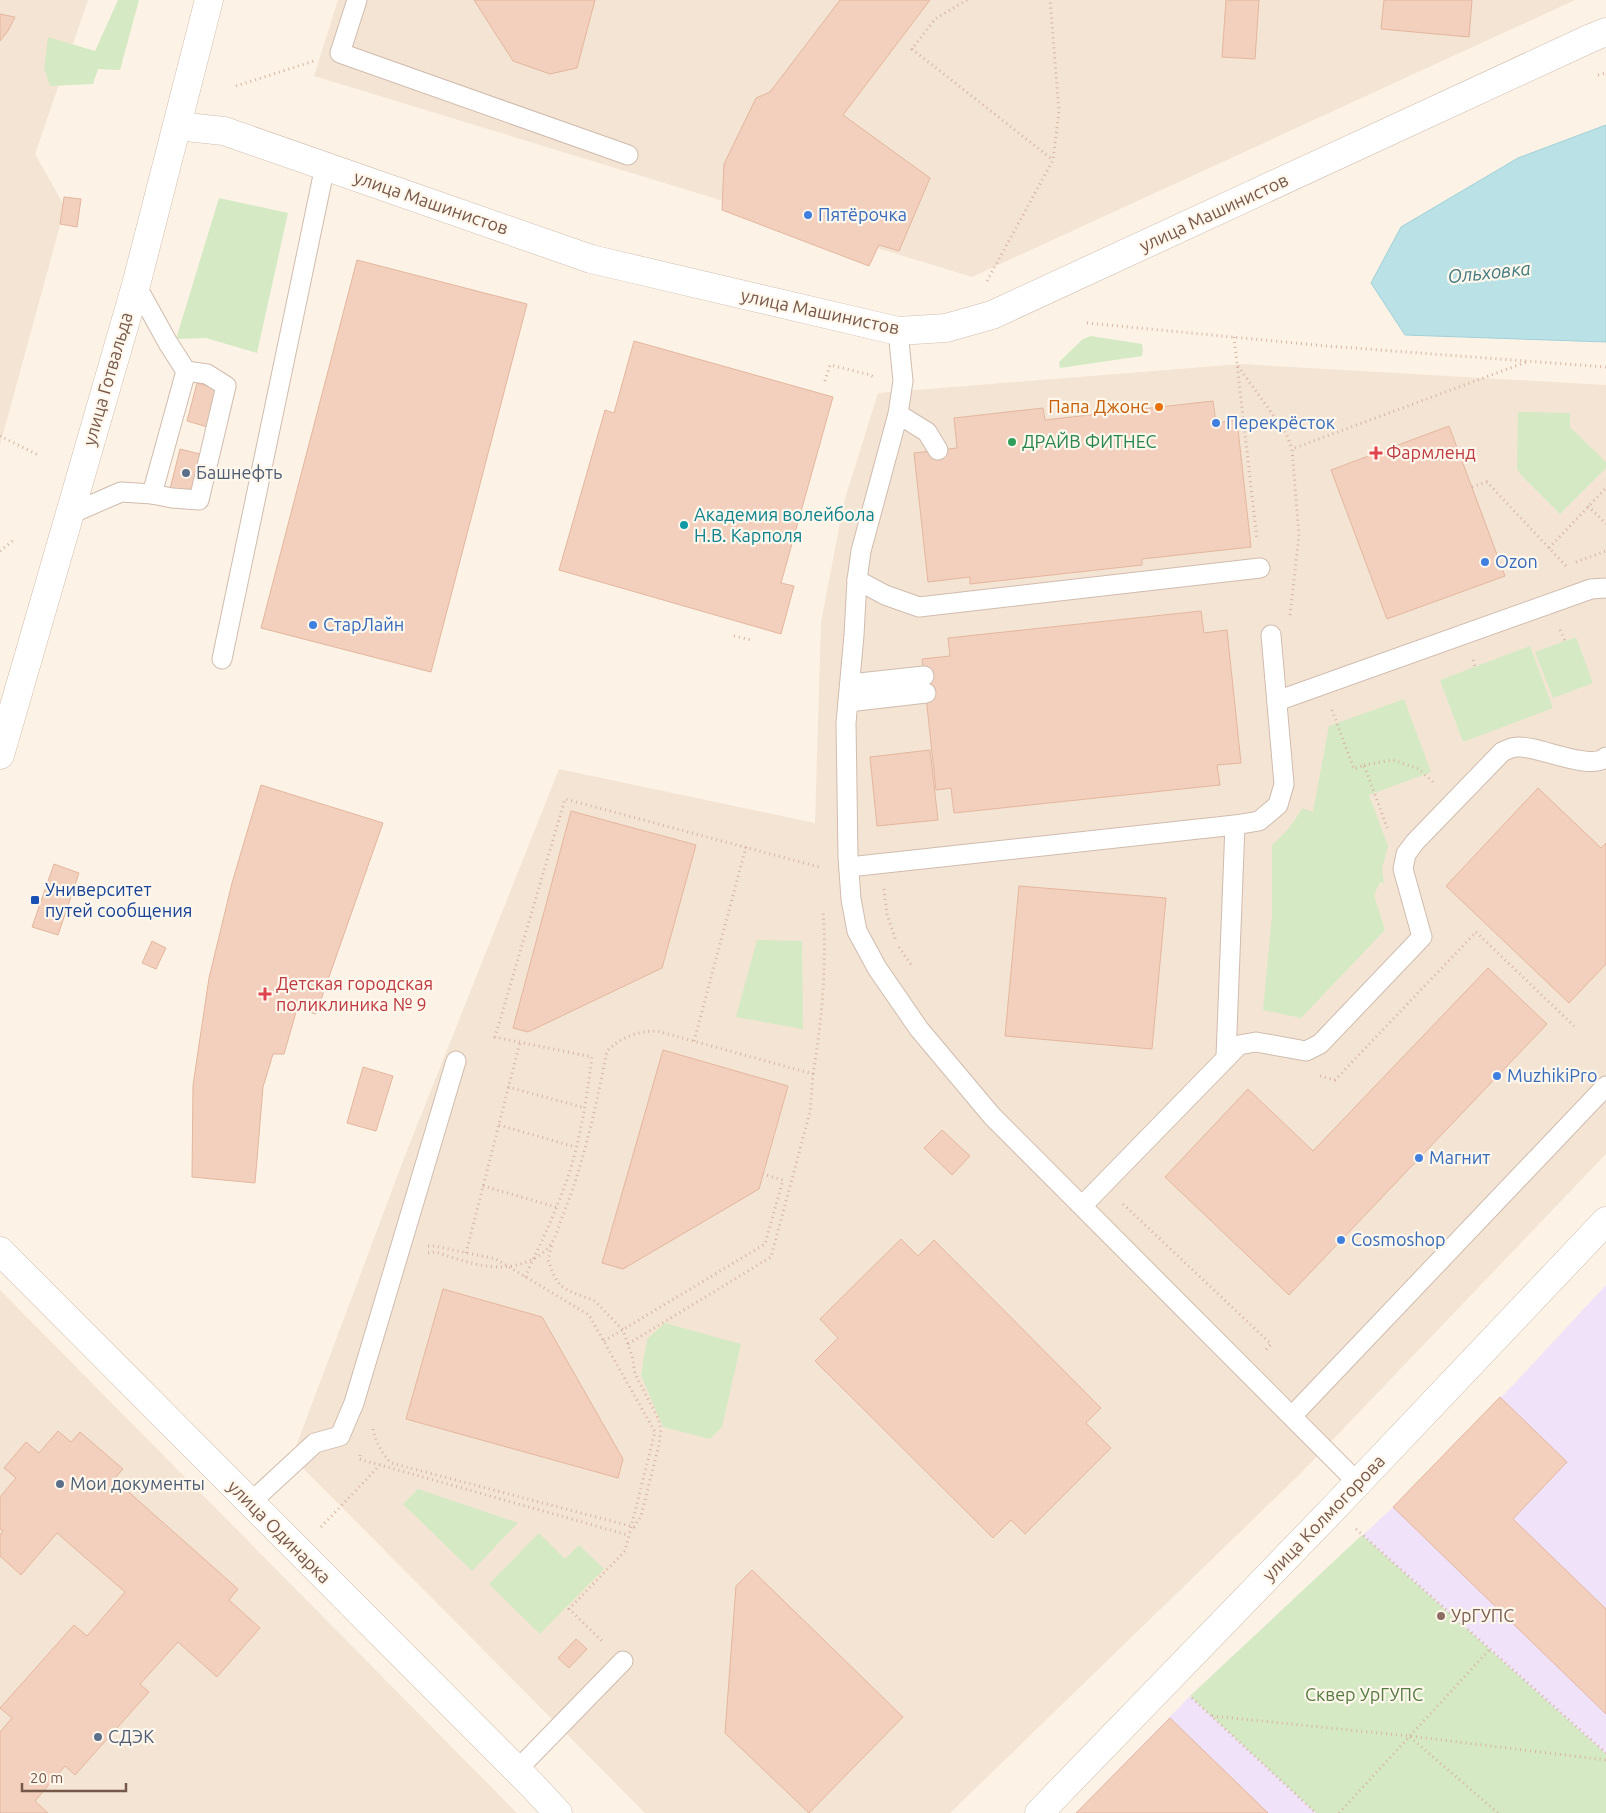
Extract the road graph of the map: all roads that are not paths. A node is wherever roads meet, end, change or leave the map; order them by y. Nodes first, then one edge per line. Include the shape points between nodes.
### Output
1 (209, 0) edge
2 (357, 0) edge
3 (1606, 32) edge
4 (177, 126) junction
5 (628, 155) dead end
6 (325, 166) junction
7 (136, 285) junction
8 (898, 331) junction
9 (186, 371) junction
10 (898, 414) junction
11 (938, 450) dead end
12 (152, 494) junction
13 (68, 516) junction
14 (1260, 568) road end
15 (857, 580) junction
16 (1606, 588) edge
17 (1271, 635) dead end
18 (222, 659) dead end
19 (925, 685) dead end
20 (849, 693) junction
21 (1277, 701) junction
22 (0, 755) edge
23 (1606, 757) edge
24 (1235, 825) junction
25 (849, 867) junction
26 (1226, 1057) junction
27 (456, 1060) dead end
28 (1606, 1086) edge
29 (1082, 1206) junction
30 (1606, 1221) edge
31 (0, 1251) edge
32 (1292, 1416) junction
33 (1358, 1483) junction
34 (250, 1503) junction
35 (623, 1661) road end
36 (517, 1770) junction
37 (558, 1813) edge
38 (1039, 1813) edge

1 - 4 street, улица Готвальда
2 - 5 lane via 340,53
3 - 8 street, улица Машинистов via 992,315 946,328
4 - 6 street, улица Машинистов via 224,131
4 - 7 street, улица Готвальда
6 - 8 street, улица Машинистов via 591,259
6 - 18 lane
7 - 9 lane
7 - 13 street, улица Готвальда
8 - 10 lane via 903,382
9 - 12 lane
9 - 12 lane via 207,374 226,386 200,500
10 - 11 lane via 926,432
10 - 15 lane via 861,551
12 - 13 lane via 121,492
13 - 22 street, улица Готвальда
14 - 15 lane via 919,606 886,596
15 - 20 lane
16 - 21 lane via 1591,589
17 - 21 lane
19 - 20 lane
20 - 25 lane via 846,825
21 - 24 lane via 1284,784 1278,805 1259,821
23 - 26 lane via 1589,762 1517,747 1502,752 1406,854 1403,869 1422,937 1320,1044 1306,1051 1256,1042 1239,1045
24 - 25 lane
24 - 26 lane
25 - 29 lane via 858,931 877,968 919,1030 992,1116
26 - 29 lane
27 - 34 lane via 354,1403 340,1436 315,1443
28 - 32 lane
29 - 32 lane
30 - 33 street, улица Колмогорова
31 - 34 street, улица Одинарка
32 - 33 lane
33 - 38 street, улица Колмогорова
34 - 36 street, улица Одинарка
35 - 36 lane
36 - 37 street, улица Одинарка

